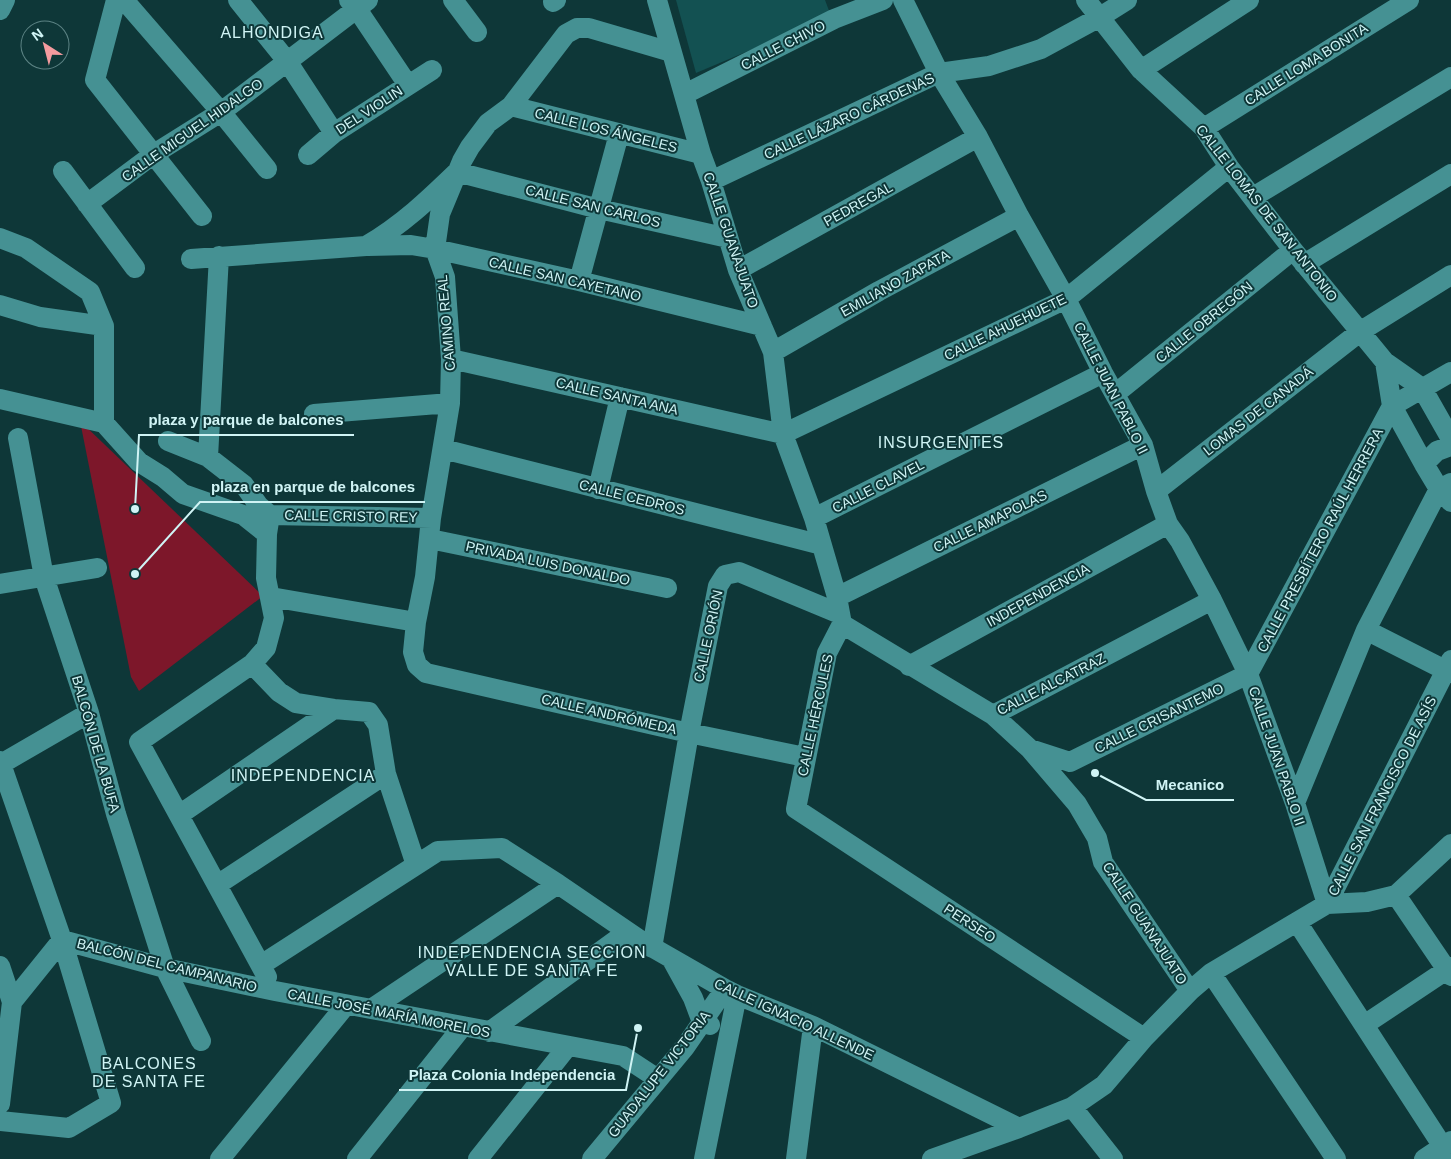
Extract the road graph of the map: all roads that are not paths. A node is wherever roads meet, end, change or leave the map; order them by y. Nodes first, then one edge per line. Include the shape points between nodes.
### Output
1 (5, 0) edge
2 (116, 0) edge
3 (124, 0) edge
4 (238, 0) edge
5 (453, 0) edge
6 (657, 0) edge
7 (883, 0) edge
8 (903, 0) edge
9 (1086, 0) edge
10 (1127, 0) edge
11 (1249, 0) edge
12 (1409, 0) edge
13 (358, 3) edge
14 (0, 10) edge
15 (1100, 17) junction
16 (477, 32) dead end
17 (671, 52) junction
18 (287, 61) junction
19 (432, 70) dead end
20 (1141, 70) junction
21 (939, 73) junction
22 (1451, 77) edge
23 (408, 85) junction
24 (685, 94) junction
25 (511, 106) junction
26 (222, 112) junction
27 (1204, 128) junction
28 (334, 133) junction
29 (619, 134) junction
30 (978, 138) junction
31 (154, 154) junction
32 (701, 154) junction
33 (308, 155) dead end
34 (1230, 167) junction
35 (268, 169) dead end
36 (63, 171) dead end
37 (457, 172) junction
38 (1451, 174) edge
39 (711, 182) junction
40 (1253, 197) junction
41 (87, 204) junction
42 (599, 209) junction
43 (202, 216) dead end
44 (1019, 216) junction
45 (0, 238) edge
46 (728, 238) junction
47 (366, 246) junction
48 (435, 249) junction
49 (219, 256) junction
50 (1299, 257) junction
51 (191, 259) dead end
52 (136, 268) dead end
53 (738, 270) junction
54 (1451, 275) edge
55 (579, 281) junction
56 (1066, 298) junction
57 (0, 305) edge
58 (104, 326) junction
59 (762, 326) junction
60 (1361, 331) junction
61 (773, 352) junction
62 (451, 358) junction
63 (1385, 362) junction
64 (1451, 372) edge
65 (1103, 373) junction
66 (1422, 388) junction
67 (1115, 394) junction
68 (620, 397) junction
69 (0, 399) edge
70 (450, 403) junction
71 (1392, 406) junction
72 (314, 414) dead end
73 (104, 423) junction
74 (783, 434) junction
75 (18, 438) dead end
76 (1451, 438) edge
77 (168, 441) dead end
78 (1143, 445) junction
79 (1451, 446) edge
80 (443, 449) junction
81 (208, 457) junction
82 (1424, 464) junction
83 (598, 488) junction
84 (1156, 491) junction
85 (1447, 492) edge
86 (431, 518) junction
87 (814, 518) junction
88 (269, 524) junction
89 (1168, 524) junction
90 (430, 539) junction
91 (822, 545) junction
92 (98, 568) dead end
93 (44, 577) junction
94 (0, 584) edge
95 (667, 588) dead end
96 (271, 597) junction
97 (1212, 600) junction
98 (840, 612) junction
99 (416, 622) junction
100 (1366, 630) junction
101 (252, 664) junction
102 (416, 665) joint
103 (909, 666) junction
104 (1449, 668) edge
105 (1248, 674) junction
106 (334, 709) junction
107 (89, 713) junction
108 (993, 715) junction
109 (689, 733) junction
110 (1030, 750) junction
111 (805, 757) junction
112 (1, 762) edge
113 (1070, 762) junction
114 (386, 774) junction
115 (1294, 803) junction
116 (1077, 804) junction
117 (796, 808) joint
118 (179, 815) junction
119 (1451, 844) edge
120 (416, 865) junction
121 (558, 884) junction
122 (216, 885) junction
123 (1396, 894) junction
124 (1327, 904) junction
125 (1297, 922) junction
126 (628, 932) junction
127 (62, 940) junction
128 (652, 948) junction
129 (671, 958) junction
130 (261, 964) junction
131 (0, 966) edge
132 (165, 968) junction
133 (1450, 970) edge
134 (1212, 973) junction
135 (275, 991) junction
136 (1190, 991) junction
137 (731, 992) junction
138 (12, 1002) junction
139 (346, 1005) junction
140 (371, 1009) junction
141 (702, 1022) junction
142 (1364, 1025) junction
143 (463, 1026) junction
144 (813, 1026) junction
145 (730, 1031) junction
146 (489, 1032) junction
147 (1144, 1038) junction
148 (201, 1041) dead end
149 (568, 1046) junction
150 (658, 1079) junction
151 (0, 1104) edge
152 (1072, 1107) junction
153 (0, 1121) edge
154 (1019, 1128) junction
155 (1448, 1149) edge
156 (220, 1159) edge
157 (357, 1159) edge
158 (478, 1159) edge
159 (592, 1159) edge
160 (704, 1159) edge
161 (796, 1159) edge
162 (932, 1159) edge
163 (1113, 1159) edge
164 (1336, 1159) edge
165 (1424, 1159) edge

1 - 14 street
2 - 31 street via 95,80
3 - 26 street
4 - 18 street
5 - 16 street
6 - 17 street, CALLE GUANAJUATO
7 - 24 street, CALLE CHIVO via 834,19
8 - 21 street, CALLE JUAN PABLO II
9 - 15 street, CALLE LOMAS DE SAN ANTONIO
10 - 15 street, CALLE LÁZARO CÁRDENAS
11 - 20 street
12 - 27 street, CALLE LOMA BONITA
13 - 18 street, CALLE MIGUEL HIDALGO
13 - 23 street
15 - 20 street, CALLE LOMAS DE SAN ANTONIO
15 - 21 street, CALLE LÁZARO CÁRDENAS via 1041,49 989,66
17 - 24 street, CALLE GUANAJUATO
17 - 25 street, CAMINO REAL via 588,28 577,28 566,34
18 - 26 street, CALLE MIGUEL HIDALGO
18 - 28 street
19 - 23 street, DEL VIOLIN
20 - 27 street, CALLE LOMAS DE SAN ANTONIO
21 - 30 street, CALLE JUAN PABLO II
21 - 39 street, CALLE LÁZARO CÁRDENAS
22 - 40 street
23 - 28 street, DEL VIOLIN
24 - 32 street, CALLE GUANAJUATO
25 - 29 street, CALLE LOS ÁNGELES
25 - 37 street, CAMINO REAL via 488,123
26 - 31 street, CALLE MIGUEL HIDALGO
26 - 35 street
27 - 34 street, CALLE LOMAS DE SAN ANTONIO
28 - 33 street, DEL VIOLIN
29 - 32 street, CALLE LOS ÁNGELES
29 - 42 street
30 - 44 street, CALLE JUAN PABLO II
30 - 53 street, PEDREGAL
31 - 41 street, CALLE MIGUEL HIDALGO
31 - 43 street
32 - 39 street, CALLE GUANAJUATO
34 - 40 street, CALLE LOMAS DE SAN ANTONIO
34 - 56 street, CALLE AHUEHUETE
36 - 41 street
37 - 42 street, CALLE SAN CARLOS
37 - 47 street, CALLE SAN CAYETANO via 389,233
37 - 48 street, CAMINO REAL via 440,214
38 - 50 street, CALLE OBREGÓN
39 - 46 street, CALLE GUANAJUATO
40 - 50 street, CALLE LOMAS DE SAN ANTONIO
41 - 52 street
42 - 46 street, CALLE SAN CARLOS
42 - 55 street
44 - 56 street, CALLE JUAN PABLO II
44 - 61 street, EMILIANO ZAPATA
45 - 58 street via 26,248 90,292
46 - 53 street, CALLE GUANAJUATO
47 - 48 street, CALLE SAN CAYETANO via 411,245
47 - 49 street, CALLE SAN CAYETANO
48 - 55 street, CALLE SAN CAYETANO
48 - 62 street, CAMINO REAL via 445,277
49 - 51 street, CALLE SAN CAYETANO
49 - 81 street
50 - 60 street, CALLE LOMAS DE SAN ANTONIO
50 - 67 street, CALLE OBREGÓN
53 - 59 street, CALLE GUANAJUATO
54 - 60 street, LOMAS DE CANADÁ
55 - 59 street, CALLE SAN CAYETANO
56 - 65 street, CALLE JUAN PABLO II
56 - 74 street, CALLE AHUEHUETE
57 - 58 street via 40,317
58 - 73 street
59 - 61 street, CALLE GUANAJUATO
60 - 63 street, CALLE LOMAS DE SAN ANTONIO
60 - 84 street, LOMAS DE CANADÁ
61 - 74 street, CALLE GUANAJUATO
62 - 68 street, CALLE SANTA ANA
62 - 70 street, CAMINO REAL
63 - 66 street, CALLE LOMAS DE SAN ANTONIO
63 - 71 street, CALLE LOMAS DE SAN ANTONIO
64 - 66 street
65 - 67 street, CALLE JUAN PABLO II
65 - 87 street, CALLE CLAVEL
66 - 71 street
66 - 76 street, CALLE LOMAS DE SAN ANTONIO
67 - 78 street, CALLE JUAN PABLO II
68 - 74 street, CALLE SANTA ANA
68 - 83 street
69 - 73 street
70 - 72 street
70 - 80 street, CAMINO REAL
71 - 82 street, CALLE LOMAS DE SAN ANTONIO
71 - 105 street, CALLE PRESBÍTERO RAÚL HERRERA
73 - 88 street via 139,462 183,494
74 - 87 street, CALLE GUANAJUATO
75 - 93 street, BALCÓN DE LA BUFA
77 - 81 street
78 - 84 street, CALLE JUAN PABLO II
78 - 98 street, CALLE AMAPOLAS
79 - 82 street via 1437,450
80 - 83 street, CALLE CEDROS
80 - 86 street, CAMINO REAL
81 - 88 street via 244,485
82 - 85 street, CALLE LOMAS DE SAN ANTONIO
83 - 91 street, CALLE CEDROS
84 - 89 street, CALLE JUAN PABLO II
85 - 100 street
86 - 88 street, CALLE CRISTO REY
86 - 90 street, CAMINO REAL
87 - 91 street, CALLE GUANAJUATO
88 - 96 street via 266,578
89 - 97 street, CALLE JUAN PABLO II
89 - 103 street, INDEPENDENCIA
90 - 95 street, PRIVADA LUIS DONALDO
90 - 99 street, CAMINO REAL
91 - 98 street, CALLE GUANAJUATO
92 - 93 street
93 - 94 street
93 - 107 street, BALCÓN DE LA BUFA
96 - 99 street
96 - 101 street via 274,618 266,648
97 - 105 street, CALLE JUAN PABLO II
97 - 108 street, CALLE ALCATRAZ
98 - 103 street, CALLE ALCATRAZ
98 - 109 street, CALLE ORIÓN via 739,572 725,575 718,586
98 - 111 street, CALLE HÉRCULES via 827,653
99 - 102 street, CAMINO REAL via 413,652
100 - 104 street
100 - 115 street
101 - 106 street via 279,692 296,703
101 - 118 street, CALLE JOSÉ MARÍA MORELOS via 139,742
102 - 109 street, CALLE ANDRÓMEDA via 426,673
103 - 108 street, CALLE ALCATRAZ
104 - 124 street, CALLE SAN FRANCISCO DE ASÍS
105 - 113 street, CALLE CRISANTEMO
105 - 115 street, CALLE JUAN PABLO II
106 - 114 street via 369,712 378,725
106 - 118 street
107 - 112 street
107 - 132 street, BALCÓN DE LA BUFA via 116,814
108 - 110 street, CALLE GUANAJUATO
109 - 111 street, CALLE ANDRÓMEDA
109 - 128 street, CALLE ORIÓN
110 - 113 street
110 - 116 street, CALLE GUANAJUATO
111 - 117 street, CALLE HÉRCULES
112 - 127 street
113 - 116 street
114 - 120 street
114 - 122 street
115 - 124 street, CALLE JUAN PABLO II
116 - 136 street, CALLE GUANAJUATO via 1097,838 1103,862
117 - 147 street, PERSEO
118 - 122 street, CALLE JOSÉ MARÍA MORELOS
119 - 123 street
120 - 121 street, CALLE IGNACIO ALLENDE via 438,851 502,848
120 - 130 street
121 - 126 street, CALLE IGNACIO ALLENDE
121 - 140 street
122 - 130 street, CALLE JOSÉ MARÍA MORELOS
123 - 124 street via 1367,902
123 - 133 street
124 - 125 street
125 - 134 street
125 - 142 street
126 - 128 street, CALLE IGNACIO ALLENDE
126 - 146 street
127 - 132 street, BALCÓN DEL CAMPANARIO
127 - 138 street, BALCÓN DEL CAMPANARIO
127 - 153 street via 111,1103 69,1128
128 - 129 street, CALLE IGNACIO ALLENDE
129 - 137 street, CALLE IGNACIO ALLENDE
129 - 141 street
130 - 135 street, CALLE JOSÉ MARÍA MORELOS
131 - 138 street
132 - 135 street, BALCÓN DEL CAMPANARIO
132 - 148 street, BALCÓN DE LA BUFA
133 - 142 street
134 - 136 street
134 - 164 street
135 - 139 street, CALLE JOSÉ MARÍA MORELOS
136 - 147 street
137 - 141 street, GUADALUPE VICTORIA
137 - 144 street, CALLE IGNACIO ALLENDE
137 - 145 street, GUADALUPE VICTORIA
138 - 151 street
139 - 140 street, CALLE JOSÉ MARÍA MORELOS
139 - 156 street
140 - 143 street, CALLE JOSÉ MARÍA MORELOS
141 - 145 street
141 - 150 street, GUADALUPE VICTORIA
142 - 155 street
143 - 146 street, CALLE JOSÉ MARÍA MORELOS
143 - 157 street
144 - 154 street, CALLE IGNACIO ALLENDE
144 - 161 street
145 - 160 street, GUADALUPE VICTORIA
146 - 149 street, CALLE JOSÉ MARÍA MORELOS
147 - 152 street via 1104,1085
149 - 150 street, CALLE JOSÉ MARÍA MORELOS via 622,1056
149 - 158 street
150 - 159 street, GUADALUPE VICTORIA
152 - 154 street
152 - 163 street
154 - 162 street
155 - 165 street

